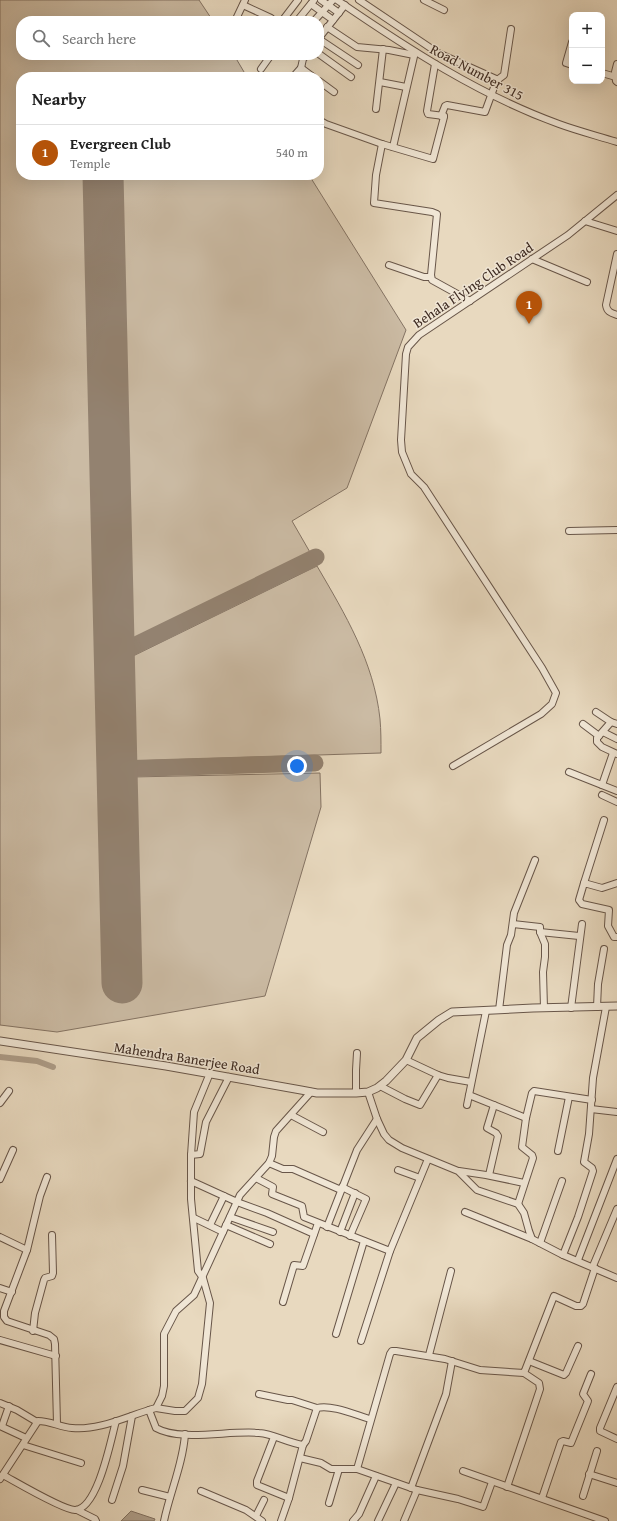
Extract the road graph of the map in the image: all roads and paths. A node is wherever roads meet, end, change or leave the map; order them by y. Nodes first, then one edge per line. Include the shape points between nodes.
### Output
1 (298, 0) edge
2 (321, 0) edge
3 (337, 0) edge
4 (359, 0) edge
5 (424, 0) edge
6 (244, 2) edge
7 (312, 2) edge
8 (330, 3) edge
9 (345, 5) junction
10 (444, 10) dead end
11 (322, 12) junction
12 (339, 13) junction
13 (237, 16) edge
14 (268, 16) edge
15 (286, 16) edge
16 (301, 16) edge
17 (318, 16) edge
18 (333, 20) junction
19 (327, 27) junction
20 (511, 29) dead end
21 (324, 31) edge
22 (324, 41) edge
23 (383, 49) junction
24 (569, 52) edge
25 (414, 53) junction
26 (324, 58) edge
27 (267, 60) edge
28 (304, 60) edge
29 (435, 64) junction
30 (569, 64) edge
31 (617, 64) edge
32 (358, 65) dead end
33 (261, 68) dead end
34 (301, 68) junction
35 (297, 72) edge
36 (306, 72) edge
37 (605, 74) edge
38 (351, 77) dead end
39 (617, 79) edge
40 (380, 82) junction
41 (496, 82) junction
42 (324, 85) edge
43 (406, 88) junction
44 (334, 92) dead end
45 (492, 93) junction
46 (376, 109) dead end
47 (441, 116) junction
48 (324, 123) edge
49 (617, 142) edge
50 (382, 144) junction
51 (394, 147) junction
52 (617, 195) edge
53 (585, 221) junction
54 (617, 231) edge
55 (617, 254) edge
56 (532, 260) junction
57 (389, 266) dead end
58 (431, 277) junction
59 (587, 282) dead end
60 (470, 302) junction
61 (617, 315) edge
62 (617, 530) edge
63 (569, 531) dead end
64 (596, 712) dead end
65 (614, 723) edge
66 (583, 724) dead end
67 (601, 734) junction
68 (617, 739) edge
69 (615, 754) edge
70 (453, 766) dead end
71 (569, 772) dead end
72 (602, 785) junction
73 (617, 791) edge
74 (602, 796) dead end
75 (617, 802) edge
76 (604, 820) dead end
77 (535, 860) dead end
78 (584, 883) junction
79 (617, 883) edge
80 (513, 924) junction
81 (582, 924) dead end
82 (540, 932) junction
83 (579, 936) junction
84 (617, 937) edge
85 (604, 949) dead end
86 (617, 1006) edge
87 (596, 1007) junction
88 (606, 1007) junction
89 (544, 1008) junction
90 (571, 1008) junction
91 (499, 1010) junction
92 (486, 1011) junction
93 (0, 1041) edge
94 (357, 1053) dead end
95 (406, 1060) junction
96 (210, 1073) junction
97 (438, 1075) junction
98 (229, 1077) junction
99 (471, 1082) junction
100 (380, 1086) junction
101 (9, 1092) dead end
102 (311, 1092) junction
103 (369, 1092) junction
104 (356, 1093) junction
105 (468, 1096) junction
106 (569, 1097) junction
107 (592, 1100) junction
108 (0, 1102) edge
109 (467, 1105) dead end
110 (494, 1105) junction
111 (591, 1111) junction
112 (617, 1112) edge
113 (291, 1115) junction
114 (377, 1118) junction
115 (526, 1118) junction
116 (322, 1132) dead end
117 (13, 1150) dead end
118 (558, 1151) dead end
119 (191, 1155) junction
120 (428, 1159) junction
121 (617, 1159) edge
122 (269, 1163) junction
123 (398, 1170) dead end
124 (458, 1171) junction
125 (488, 1175) junction
126 (47, 1177) dead end
127 (256, 1178) junction
128 (420, 1178) junction
129 (0, 1179) edge
130 (191, 1181) junction
131 (562, 1181) dead end
132 (524, 1183) junction
133 (342, 1189) junction
134 (355, 1193) junction
135 (224, 1196) junction
136 (237, 1202) junction
137 (518, 1204) junction
138 (617, 1209) edge
139 (465, 1212) dead end
140 (230, 1217) junction
141 (194, 1218) junction
142 (318, 1223) junction
143 (210, 1225) junction
144 (226, 1225) junction
145 (327, 1227) junction
146 (223, 1232) junction
147 (273, 1232) dead end
148 (340, 1232) junction
149 (314, 1234) junction
150 (52, 1236) dead end
151 (350, 1236) junction
152 (0, 1237) edge
153 (532, 1239) junction
154 (364, 1241) junction
155 (540, 1243) junction
156 (270, 1244) dead end
157 (27, 1250) junction
158 (390, 1251) junction
159 (563, 1254) junction
160 (578, 1260) junction
161 (594, 1267) junction
162 (450, 1271) dead end
163 (203, 1278) junction
164 (617, 1278) edge
165 (0, 1288) edge
166 (12, 1292) junction
167 (283, 1302) dead end
168 (0, 1319) edge
169 (7, 1321) junction
170 (33, 1331) junction
171 (336, 1334) dead end
172 (0, 1340) edge
173 (361, 1341) dead end
174 (578, 1346) dead end
175 (56, 1356) junction
176 (429, 1356) junction
177 (452, 1361) junction
178 (529, 1361) junction
179 (524, 1373) junction
180 (591, 1374) dead end
181 (617, 1387) edge
182 (259, 1394) dead end
183 (0, 1403) edge
184 (9, 1406) junction
185 (156, 1408) junction
186 (317, 1408) junction
187 (149, 1410) junction
188 (132, 1416) junction
189 (370, 1419) junction
190 (116, 1421) junction
191 (37, 1422) junction
192 (57, 1424) junction
193 (1, 1426) edge
194 (185, 1434) junction
195 (274, 1437) junction
196 (26, 1438) junction
197 (617, 1439) edge
198 (23, 1445) junction
199 (303, 1445) junction
200 (597, 1451) dead end
201 (300, 1458) junction
202 (81, 1463) dead end
203 (339, 1469) junction
204 (357, 1469) junction
205 (463, 1471) dead end
206 (589, 1474) junction
207 (376, 1476) junction
208 (2, 1477) edge
209 (492, 1482) junction
210 (396, 1483) junction
211 (617, 1483) edge
212 (506, 1487) junction
213 (414, 1489) junction
214 (142, 1490) dead end
215 (201, 1491) dead end
216 (582, 1496) dead end
217 (170, 1497) junction
218 (289, 1498) junction
219 (542, 1498) junction
220 (112, 1500) dead end
221 (264, 1500) dead end
222 (329, 1503) dead end
223 (77, 1510) junction
224 (256, 1516) junction
225 (96, 1521) edge
226 (164, 1521) edge
227 (262, 1521) edge
228 (281, 1521) edge
229 (353, 1521) edge
230 (378, 1521) edge
231 (404, 1521) edge
232 (605, 1521) edge

1 - 15 street
2 - 8 street
3 - 9 street, Road Number 315
4 - 41 street via 438,53 494,78
5 - 10 street
6 - 13 street
6 - 14 street
7 - 11 street
7 - 16 street
8 - 11 street
8 - 12 street
9 - 12 street
9 - 25 street, Road Number 315
11 - 17 street
11 - 18 street
12 - 18 street
18 - 19 street
19 - 21 street
19 - 23 street via 357,47
20 - 41 street via 504,75
22 - 32 street
23 - 25 street
23 - 40 street
24 - 30 street via 566,63
25 - 29 street, Road Number 315
25 - 43 street
26 - 38 street
27 - 33 street
28 - 34 street
29 - 45 street, Road Number 315
29 - 47 street via 427,111 428,114
31 - 39 street
34 - 35 street
34 - 36 street
37 - 39 street
40 - 43 street
40 - 46 street
41 - 45 street
42 - 44 street
43 - 51 street
45 - 47 street via 486,112 447,105
45 - 49 street, Road Number 315 via 559,124
47 - 51 street via 433,159
48 - 50 street
50 - 51 street
50 - 58 street via 374,203 437,214
52 - 53 street, Behala Flying Club Road
53 - 54 street
53 - 56 street, Behala Flying Club Road
55 - 61 street via 606,305 610,313
56 - 59 street
56 - 60 street, Behala Flying Club Road
57 - 58 street
58 - 60 street
60 - 70 street, Behala Flying Club Road via 420,335 408,347 402,452 411,474 424,487 556,693 552,704 541,714
62 - 63 street
64 - 65 street
65 - 67 street
66 - 67 street
67 - 68 street
67 - 69 street via 596,740 598,745
69 - 72 street
71 - 72 street
72 - 73 street
74 - 75 street
76 - 78 street
77 - 80 street via 515,910
78 - 79 street via 602,888
78 - 84 street via 580,902 609,910 608,926 614,937
80 - 82 street via 540,927
80 - 91 street via 507,945
81 - 83 street
82 - 83 street
82 - 89 street via 545,944
83 - 90 street
85 - 87 street
86 - 88 street
87 - 88 street
87 - 90 street
88 - 107 street via 593,1078
89 - 90 street
89 - 91 street
91 - 92 street
92 - 95 street via 452,1012 417,1038
92 - 99 street
93 - 96 street, Mahendra Banerjee Road
94 - 104 street
95 - 97 street
95 - 100 street
96 - 98 street, Mahendra Banerjee Road
96 - 119 street via 194,1112
97 - 99 street
97 - 100 street via 420,1106
98 - 102 street, Mahendra Banerjee Road
98 - 119 street via 206,1122 200,1154
99 - 105 street
100 - 103 street
101 - 108 street
102 - 104 street, Mahendra Banerjee Road
102 - 113 street
103 - 104 street, Mahendra Banerjee Road
103 - 114 street
105 - 109 street
105 - 110 street
106 - 107 street
106 - 115 street via 533,1092
106 - 118 street
107 - 111 street
110 - 115 street
110 - 125 street via 487,1128 498,1136
111 - 112 street
111 - 159 street via 584,1162 594,1171
113 - 116 street
113 - 122 street via 275,1134 274,1151
114 - 120 street via 389,1140
114 - 133 street via 358,1148
115 - 132 street via 522,1147 533,1157
117 - 129 street
119 - 130 street
120 - 124 street
120 - 128 street
121 - 160 street
122 - 127 street
122 - 133 street via 283,1169 293,1169
123 - 128 street
124 - 125 street
124 - 137 street via 477,1190
125 - 132 street
126 - 157 street
127 - 136 street via 243,1191
127 - 142 street via 273,1187 272,1194 302,1206 303,1216
128 - 158 street
130 - 135 street
130 - 141 street
131 - 155 street
132 - 137 street
133 - 134 street
133 - 145 street
134 - 148 street
134 - 151 street via 366,1199
135 - 136 street
135 - 143 street
136 - 140 street
136 - 149 street
137 - 153 street via 524,1213
138 - 161 street
139 - 153 street
140 - 144 street
140 - 147 street
141 - 143 street
141 - 163 street via 198,1271
142 - 145 street
142 - 149 street
143 - 146 street
144 - 146 street
144 - 156 street
145 - 148 street
146 - 163 street
148 - 151 street
149 - 167 street via 302,1266 294,1265
150 - 170 street via 53,1273 44,1280
151 - 154 street
152 - 157 street
153 - 155 street
154 - 158 street
154 - 171 street
155 - 159 street
157 - 166 street
158 - 173 street
159 - 160 street
160 - 161 street
161 - 164 street
161 - 178 street via 581,1306 554,1296
162 - 176 street
163 - 185 street via 194,1295 176,1311 164,1334 164,1386
163 - 185 street via 210,1303 202,1384 198,1398 185,1411
165 - 166 street
166 - 169 street via 4,1311
168 - 169 street
169 - 170 street
170 - 175 street via 54,1339
172 - 175 street
174 - 178 street via 564,1375
175 - 192 street
176 - 177 street
176 - 189 street via 392,1351
177 - 179 street via 480,1370
177 - 213 street via 446,1394
178 - 179 street
179 - 212 street via 539,1383 540,1389
180 - 219 street via 584,1394 588,1401 571,1443 561,1442
181 - 197 street via 600,1428 600,1431
182 - 186 street
183 - 184 street
184 - 191 street
184 - 193 street
185 - 187 street
186 - 189 street via 337,1409
186 - 199 street
187 - 188 street
187 - 194 street via 156,1428
188 - 190 street
188 - 220 street
189 - 204 street
190 - 192 street via 82,1428
190 - 223 street via 100,1480 84,1506
191 - 192 street via 38,1420
191 - 196 street
193 - 196 street
194 - 195 street via 258,1433
194 - 217 street via 184,1449
195 - 199 street
195 - 218 street via 257,1485
196 - 198 street
198 - 202 street
198 - 208 street
199 - 201 street
200 - 206 street
201 - 203 street via 331,1469
201 - 218 street
203 - 204 street
203 - 222 street
204 - 207 street
205 - 209 street
206 - 211 street
206 - 216 street
207 - 210 street
207 - 229 street via 359,1514
208 - 223 street
209 - 212 street
209 - 213 street via 483,1507
210 - 213 street
210 - 230 street
212 - 219 street
213 - 231 street
214 - 217 street
215 - 224 street
217 - 226 street
218 - 228 street
219 - 232 street
221 - 224 street
223 - 225 street
224 - 227 street

